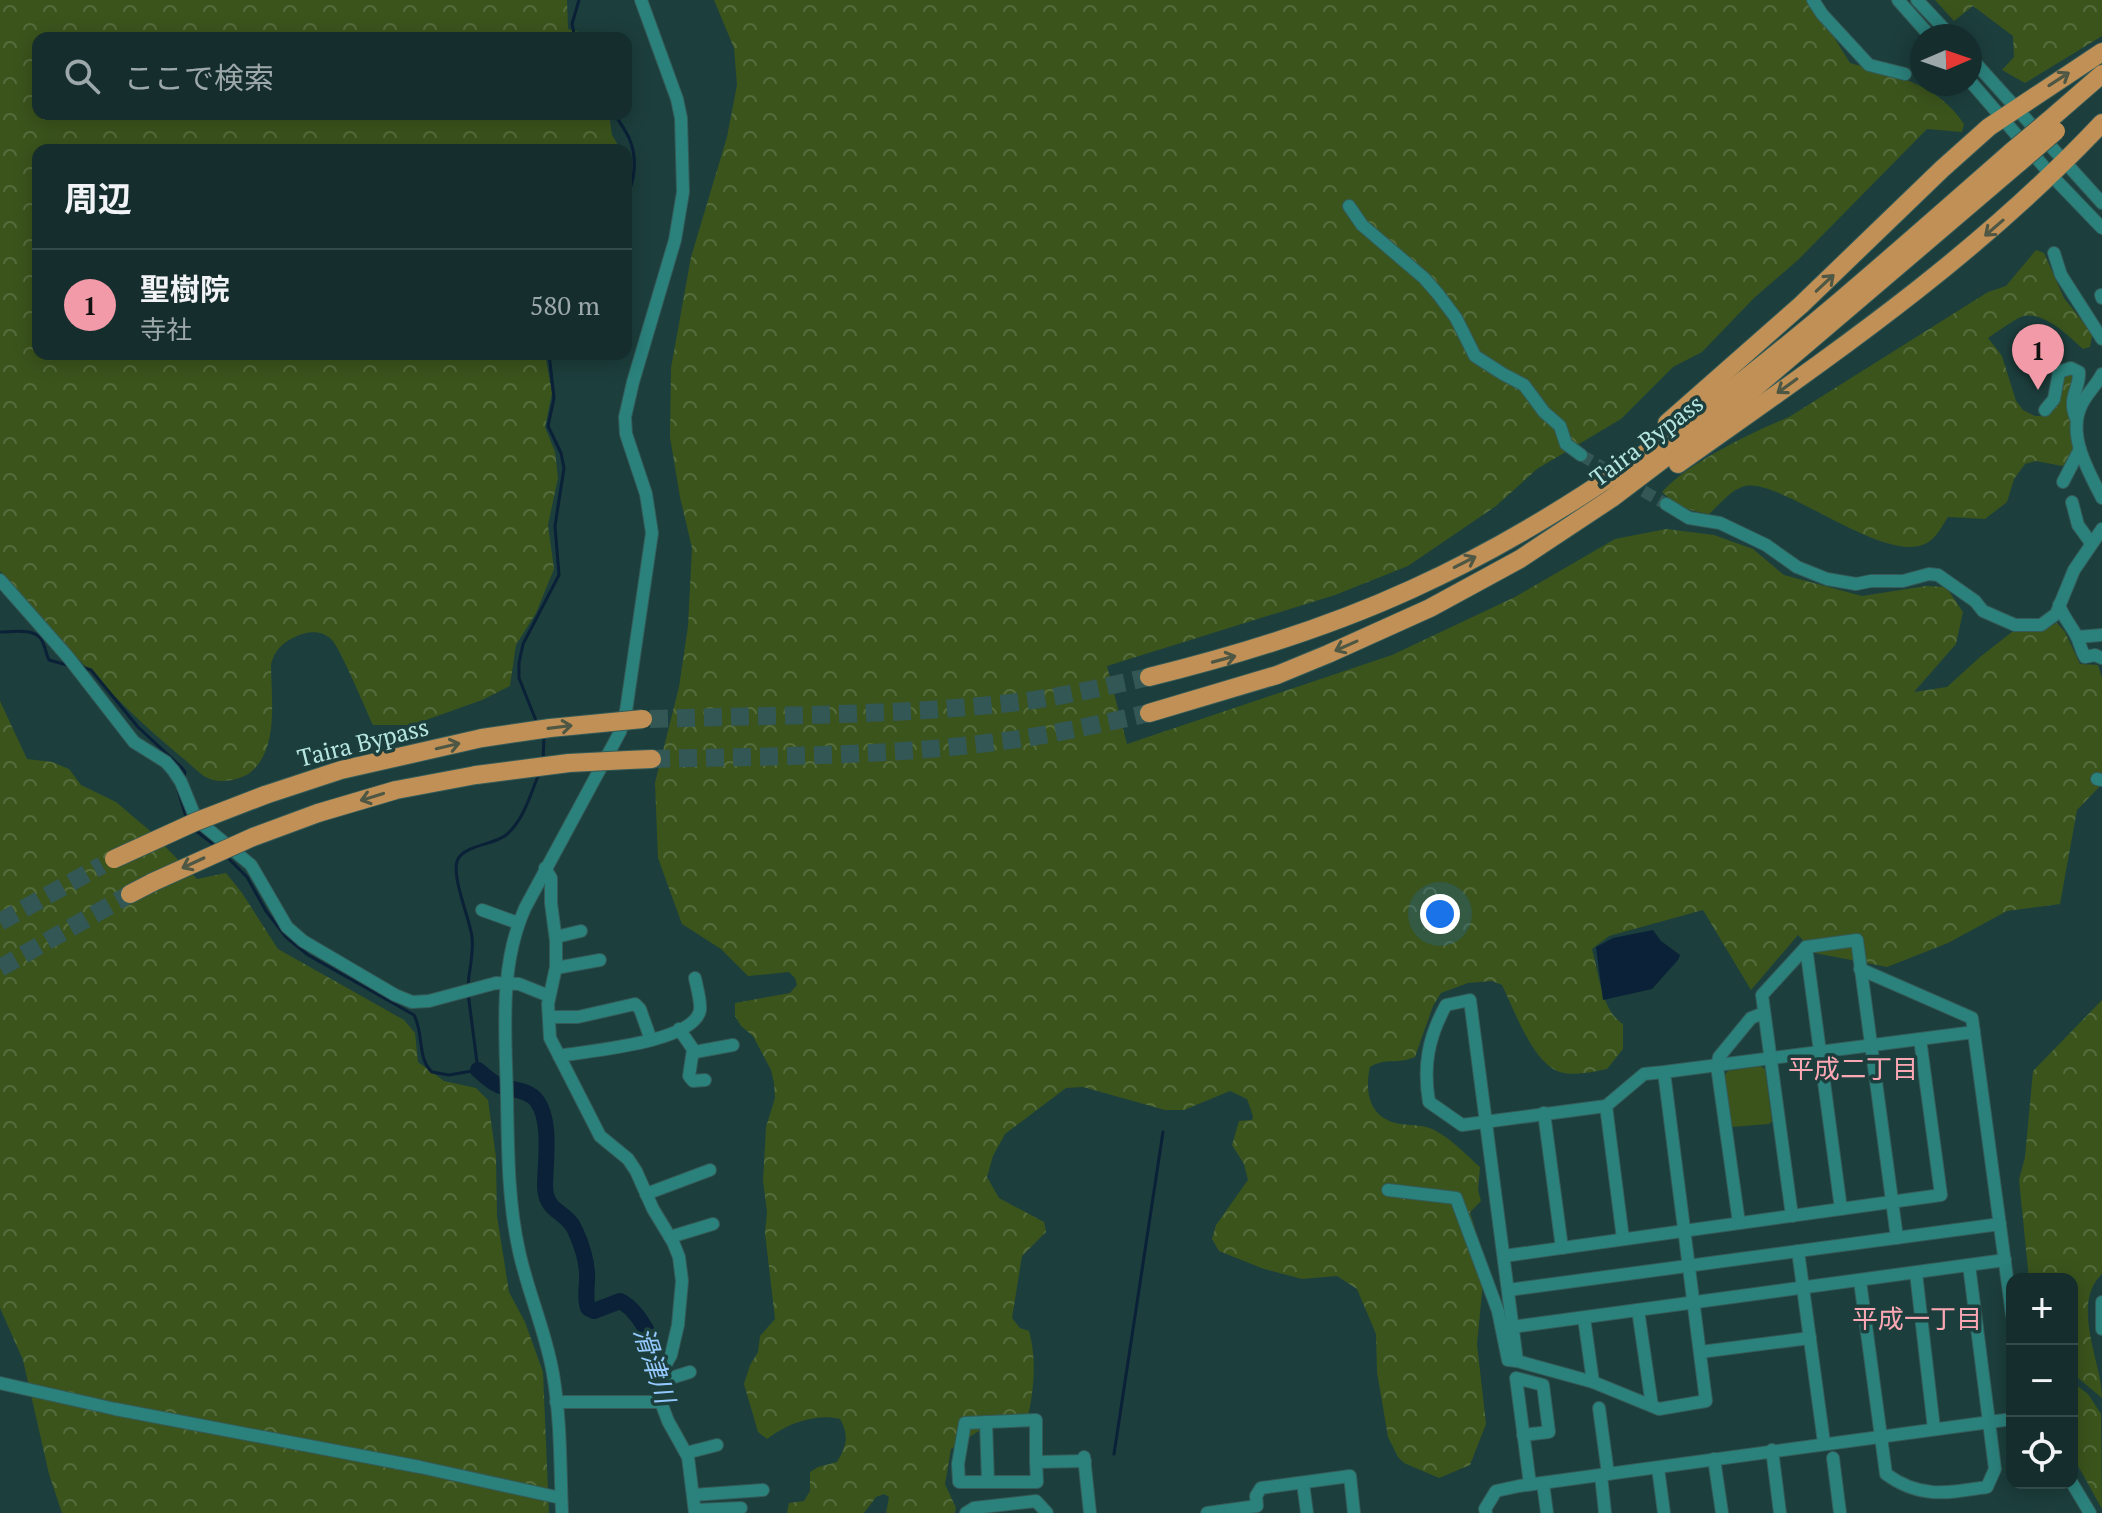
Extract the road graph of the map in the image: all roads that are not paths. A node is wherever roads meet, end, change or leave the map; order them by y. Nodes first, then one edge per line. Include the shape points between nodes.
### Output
1 (641, 0) edge
2 (1813, 0) edge
3 (1898, 0) edge
4 (1917, 0) edge
5 (1919, 24) edge
6 (1940, 24) edge
7 (2102, 52) edge
8 (1905, 74) dead end
9 (1982, 74) edge
10 (2102, 74) edge
11 (1982, 90) edge
12 (2102, 91) edge
13 (2010, 112) junction
14 (2102, 123) edge
15 (2052, 126) junction
16 (2016, 157) junction
17 (2066, 161) junction
18 (2052, 176) junction
19 (2102, 203) edge
20 (1349, 206) dead end
21 (2102, 228) edge
22 (2054, 253) dead end
23 (2102, 339) edge
24 (2102, 374) edge
25 (2045, 410) dead end
26 (2077, 420) junction
27 (2080, 449) junction
28 (1581, 455) tunnel mouth
29 (2063, 482) dead end
30 (2102, 498) edge
31 (2072, 502) dead end
32 (1666, 504) tunnel mouth
33 (2102, 529) edge
34 (1503, 543) junction
35 (2091, 543) junction
36 (0, 580) edge
37 (2059, 605) junction
38 (1394, 625) junction
39 (2102, 635) edge
40 (2077, 637) junction
41 (2102, 658) edge
42 (1149, 677) tunnel mouth
43 (1149, 713) tunnel mouth
44 (646, 719) tunnel mouth
45 (652, 759) tunnel mouth
46 (108, 862) tunnel mouth
47 (545, 868) junction
48 (130, 894) tunnel mouth
49 (482, 910) dead end
50 (518, 923) junction
51 (581, 931) dead end
52 (556, 937) junction
53 (1806, 947) junction
54 (600, 960) dead end
55 (556, 968) junction
56 (1860, 969) junction
57 (695, 978) dead end
58 (506, 984) junction
59 (549, 996) junction
60 (1764, 1013) junction
61 (549, 1017) junction
62 (679, 1029) junction
63 (1974, 1032) junction
64 (1920, 1039) junction
65 (651, 1040) junction
66 (733, 1045) dead end
67 (1871, 1046) junction
68 (693, 1050) junction
69 (1820, 1052) junction
70 (559, 1056) junction
71 (1770, 1059) junction
72 (1717, 1066) junction
73 (1664, 1072) junction
74 (705, 1080) dead end
75 (1606, 1106) junction
76 (1544, 1113) junction
77 (1484, 1123) junction
78 (710, 1170) dead end
79 (1388, 1190) dead end
80 (646, 1194) junction
81 (1893, 1202) junction
82 (1841, 1209) junction
83 (1792, 1216) junction
84 (1739, 1223) junction
85 (713, 1224) dead end
86 (2000, 1224) junction
87 (1684, 1231) junction
88 (670, 1237) junction
89 (1897, 1238) junction
90 (1623, 1239) junction
91 (1562, 1248) junction
92 (1798, 1251) junction
93 (1504, 1256) junction
94 (2005, 1260) junction
95 (1969, 1265) junction
96 (1689, 1266) junction
97 (1916, 1273) junction
98 (2007, 1273) edge
99 (1860, 1281) junction
100 (1803, 1288) junction
101 (1508, 1290) junction
102 (2102, 1302) edge
103 (1694, 1303) junction
104 (1638, 1310) junction
105 (1584, 1318) junction
106 (1512, 1327) junction
107 (2102, 1329) edge
108 (1810, 1338) junction
109 (1700, 1352) junction
110 (1517, 1361) junction
111 (690, 1372) dead end
112 (658, 1382) junction
113 (1593, 1382) junction
114 (0, 1383) edge
115 (556, 1402) junction
116 (660, 1402) junction
117 (1652, 1406) junction
118 (1599, 1408) dead end
119 (2006, 1420) edge
120 (986, 1422) junction
121 (1990, 1422) junction
122 (1934, 1429) junction
123 (1523, 1435) junction
124 (1880, 1435) junction
125 (1824, 1443) junction
126 (717, 1445) dead end
127 (1772, 1450) junction
128 (686, 1453) junction
129 (1833, 1458) dead end
130 (1714, 1459) junction
131 (1036, 1462) junction
132 (1658, 1468) junction
133 (1604, 1475) junction
134 (988, 1482) junction
135 (1303, 1483) junction
136 (1543, 1483) junction
137 (1530, 1484) junction
138 (2076, 1489) edge
139 (763, 1490) dead end
140 (693, 1495) junction
141 (561, 1498) junction
142 (741, 1508) dead end
143 (1000, 1509) edge
144 (1258, 1510) edge
145 (695, 1512) edge
146 (562, 1513) edge
147 (966, 1513) edge
148 (1047, 1513) edge
149 (1090, 1513) edge
150 (1207, 1513) edge
151 (1307, 1513) edge
152 (1354, 1513) edge
153 (1486, 1513) edge
154 (1547, 1513) edge
155 (1605, 1513) edge
156 (1664, 1513) edge
157 (1722, 1513) edge
158 (1780, 1513) edge
159 (1840, 1513) edge
160 (2090, 1513) edge

1 - 47 street via 677,99 683,192 675,240 625,417 652,533 620,732
2 - 8 street via 1863,60
3 - 5 street
4 - 6 street
13 -> 7 highway
9 - 13 street
10 - 15 highway, Taira Bypass
11 - 13 street
12 - 15 highway, Taira Bypass
13 - 17 street
13 - 18 street
34 -> 13 highway via 1681,412
14 - 17 highway
15 - 16 highway, Taira Bypass, bridge
16 - 34 highway, Taira Bypass via 1725,394 1598,486
16 - 38 highway, Taira Bypass via 1790,360 1663,461 1520,559
17 - 18 highway
17 - 19 street
18 - 21 street
18 -> 38 highway via 1945,271 1665,473 1512,570
20 - 28 street via 1362,225 1438,294 1475,356 1524,385 1560,426 1566,444
22 - 23 street via 2061,275
24 - 26 street
25 - 26 street via 2054,399 2059,372 2075,369 2080,376 2072,398
26 - 27 street
27 - 29 street
27 - 30 street
31 - 35 street via 2078,525
32 - 37 street via 1689,518 1720,523 1827,579 1856,584 1935,574 1983,611 2015,625 2041,625
33 - 35 street
42 -> 34 highway, Taira Bypass via 1311,631 1414,589
35 - 37 street
36 - 58 street via 134,742 173,770 196,819 251,865 292,933 412,1002
37 - 40 street
38 -> 43 highway, Taira Bypass via 1277,675
39 - 40 street
40 - 41 street via 2085,657
46 -> 44 highway, Taira Bypass, bridge via 195,822 341,770 482,738
45 -> 48 highway, bridge via 529,767 396,790 253,837
47 - 50 street
47 - 52 street via 551,878
49 - 50 street
50 - 58 street
51 - 52 street
52 - 55 street
53 - 56 street via 1857,940
53 - 60 street via 1765,990
53 - 69 street
54 - 55 street
55 - 59 street
56 - 63 street via 1972,1018
56 - 67 street
57 - 62 street via 699,1013
58 - 59 street
58 - 115 street via 515,1230 544,1333
59 - 61 street
60 - 71 street
60 - 72 street via 1751,1018
61 - 65 street via 578,1017 635,1004
61 - 70 street via 550,1038
62 - 65 street
62 - 68 street
63 - 64 street
63 - 86 street
64 - 67 street
64 - 81 street via 1941,1195
65 - 70 street
66 - 68 street
67 - 69 street
67 - 81 street
68 - 74 street via 689,1076
69 - 71 street
69 - 82 street
70 - 80 street via 600,1136 628,1159
71 - 72 street
71 - 83 street
72 - 73 street
72 - 84 street
73 - 75 street via 1644,1074
73 - 87 street
75 - 76 street
75 - 90 street
76 - 77 street
76 - 91 street
77 - 77 street via 1462,1125 1429,1102 1425,1064 1439,1019 1446,1005 1455,1002 1470,1000
77 - 93 street
78 - 80 street
79 - 110 street via 1456,1198 1498,1311 1508,1360
80 - 88 street
81 - 82 street
81 - 89 street
82 - 83 street
83 - 84 street
84 - 87 street
85 - 88 street
86 - 89 street
86 - 94 street
87 - 90 street
87 - 96 street
88 - 112 street via 682,1272 679,1345
89 - 92 street
90 - 91 street
91 - 93 street
92 - 96 street
92 - 100 street
93 - 101 street
94 - 95 street
94 - 98 street
95 - 97 street
95 - 121 street
96 - 101 street
96 - 103 street
97 - 99 street
97 - 122 street
99 - 100 street
99 - 124 street
100 - 103 street
100 - 108 street
101 - 106 street
102 - 107 street
103 - 104 street
103 - 109 street
104 - 105 street
104 - 117 street
105 - 106 street
105 - 113 street
106 - 110 street
108 - 109 street
108 - 125 street
109 - 117 street via 1706,1401
110 - 113 street
111 - 112 street
112 - 116 street
113 - 117 street
114 - 141 street
115 - 116 street
115 - 141 street
116 - 128 street
118 - 133 street
119 - 121 street
120 - 131 street via 1036,1420
120 - 134 street
120 - 134 street via 965,1423 958,1464 959,1482
121 - 122 street
121 - 124 street via 1995,1469 1987,1487 1942,1494 1904,1487 1886,1474
122 - 124 street
123 - 123 street via 1521,1421 1516,1378 1543,1385 1549,1432
123 - 137 street
124 - 125 street
125 - 127 street
126 - 128 street
127 - 130 street
127 - 158 street
128 - 140 street
129 - 159 street
130 - 132 street
130 - 157 street
131 - 134 street via 1037,1482
131 - 149 street via 1085,1458
132 - 133 street
132 - 156 street
133 - 136 street
133 - 155 street
135 - 144 street via 1261,1488
135 - 151 street
135 - 152 street via 1350,1476
136 - 137 street
136 - 154 street
137 - 153 street via 1496,1491
138 - 160 street
139 - 140 street
140 - 145 street
141 - 146 street
142 - 145 street
143 - 147 street via 974,1508
143 - 148 street via 1036,1501
144 - 150 street

